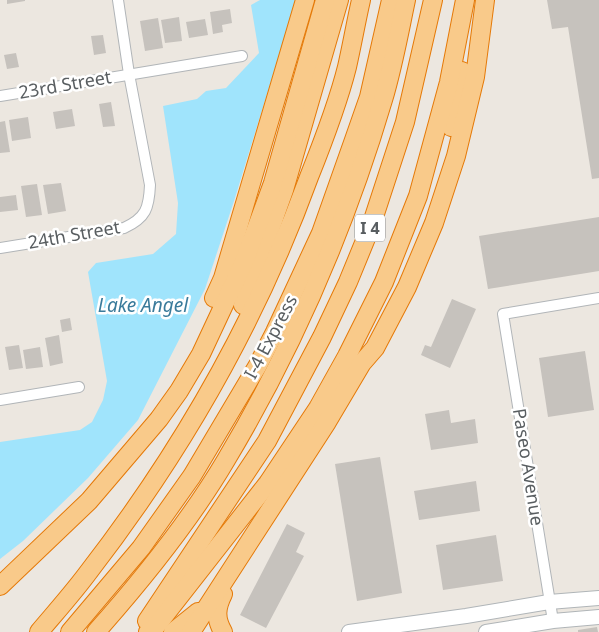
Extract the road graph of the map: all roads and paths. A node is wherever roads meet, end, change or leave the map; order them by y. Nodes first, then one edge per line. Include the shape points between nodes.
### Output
1 (118, 0) edge
2 (305, 0) edge
3 (325, 0) edge
4 (338, 0) edge
5 (360, 0) edge
6 (390, 0) edge
7 (406, 0) edge
8 (433, 0) edge
9 (465, 0) edge
10 (485, 0) edge
11 (242, 56) dead end
12 (130, 74) junction
13 (0, 96) edge
14 (0, 248) edge
15 (599, 298) edge
16 (231, 354) junction
17 (362, 363) junction
18 (79, 387) dead end
19 (0, 400) edge
20 (115, 469) junction
21 (262, 524) junction
22 (0, 586) edge
23 (220, 586) junction
24 (599, 598) edge
25 (550, 602) junction
26 (599, 617) edge
27 (553, 621) junction
28 (426, 626) edge
29 (97, 630) edge
30 (39, 632) edge
31 (70, 632) edge
32 (140, 632) edge
33 (148, 632) edge
34 (173, 632) edge
35 (191, 632) edge
36 (223, 632) edge
37 (349, 632) edge
38 (486, 632) edge

1 - 12 street
2 - 20 highway via 223,278 192,350
3 - 20 highway via 273,183 226,302 179,391
4 - 16 highway via 284,190 236,322
5 - 16 highway via 346,68 318,153 292,224
6 - 31 highway, I-4 Express via 369,97 321,234 275,332 192,476 141,548
7 - 29 highway, I-4 Express via 383,99 353,189 316,284 272,375 225,461 164,551
8 - 32 highway, I 4 via 405,122 371,226 348,282 267,441
9 - 17 highway via 462,67 444,158 406,271
9 - 33 highway via 448,82 418,196 384,282 347,356 318,408 268,483 191,583
10 - 17 highway via 475,77 456,156 434,223 408,287
11 - 12 street, 23rd Street
12 - 13 street, 23rd Street
12 - 14 street, 24th Street via 150,185 150,202 144,213 137,222 124,228
15 - 25 street, Paseo Avenue via 503,314
16 - 30 highway via 181,439 122,528
17 - 21 highway
18 - 19 street
20 - 22 highway via 89,501
21 - 23 highway
21 - 36 highway via 218,604 216,615
23 - 34 highway via 196,616
23 - 35 highway
24 - 25 main road
25 - 27 street, Paseo Avenue
25 - 28 main road
26 - 27 main road
27 - 38 main road
28 - 37 main road

